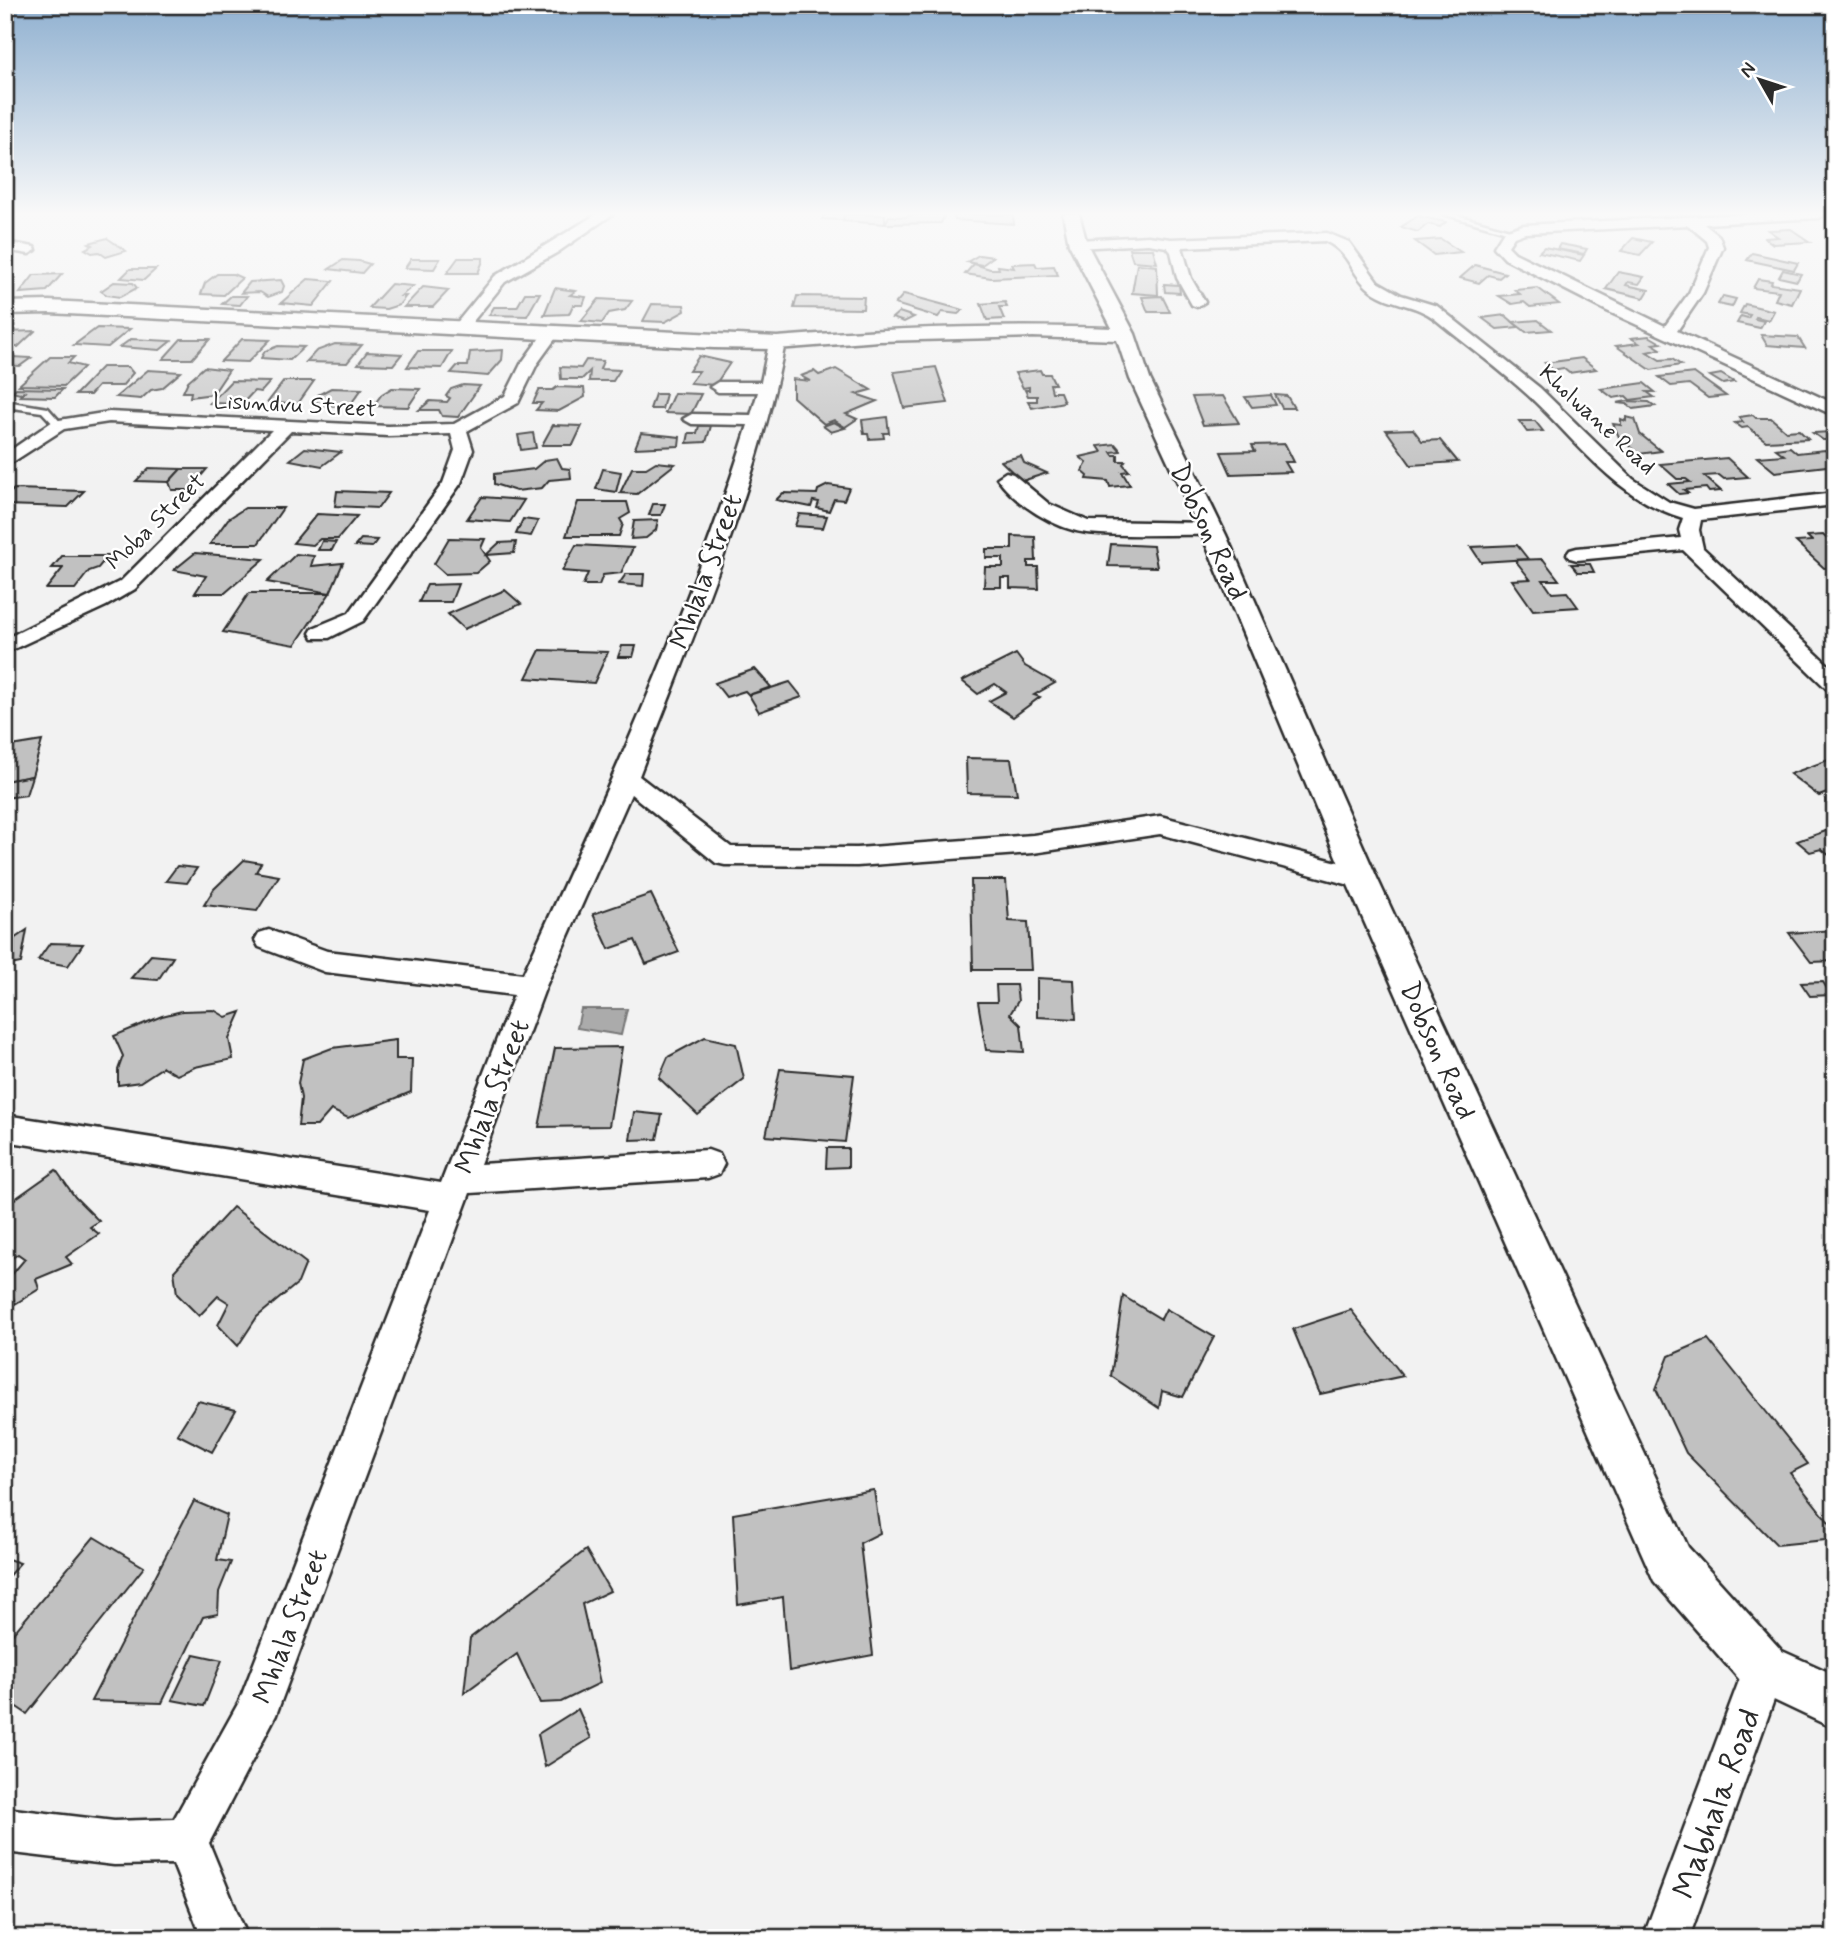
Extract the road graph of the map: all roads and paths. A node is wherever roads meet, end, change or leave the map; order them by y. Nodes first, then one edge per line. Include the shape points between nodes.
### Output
1 (479, 305) edge
2 (1110, 305) edge
3 (1420, 305) edge
4 (1610, 305) edge
5 (1688, 305) edge
6 (5, 308) edge
7 (460, 328) junction
8 (1668, 333) junction
9 (1125, 334) junction
10 (550, 335) junction
11 (777, 343) junction
12 (718, 387) dead end
13 (768, 387) junction
14 (5, 404) edge
15 (1835, 411) edge
16 (692, 419) dead end
17 (757, 420) junction
18 (59, 425) junction
19 (285, 427) junction
20 (458, 429) junction
21 (5, 462) edge
22 (1006, 478) dead end
23 (1835, 499) edge
24 (1693, 515) junction
25 (1211, 529) junction
26 (1692, 544) junction
27 (1577, 554) dead end
28 (321, 633) dead end
29 (5, 647) edge
30 (1835, 684) edge
31 (626, 778) junction
32 (1361, 878) junction
33 (269, 940) dead end
34 (532, 986) junction
35 (5, 1128) edge
36 (708, 1164) dead end
37 (455, 1189) junction
38 (1764, 1669) junction
39 (1835, 1703) edge
40 (5, 1830) edge
41 (186, 1841) junction
42 (225, 1938) edge
43 (1666, 1938) edge

1 - 7 street
2 - 9 street, Dobson Road
3 - 24 street, Kholwane Road via 1432,309 1534,391 1626,483 1662,506
4 - 8 street
5 - 8 street
6 - 7 street
7 - 10 street
8 - 15 street
9 - 11 street via 957,333
9 - 25 street, Dobson Road via 1140,379
10 - 11 street
10 - 20 street, Lisundvu Street via 512,400
11 - 13 street, Mhlala Street
12 - 13 street
13 - 17 street, Mhlala Street
14 - 18 lane via 46,410
16 - 17 street
17 - 31 street, Mhlala Street via 730,513
18 - 19 street, Lisundvu Street via 110,417
18 - 21 street, Lisundvu Street
19 - 20 street, Lisundvu Street
19 - 29 street, Moba Street via 128,585
20 - 28 street via 464,450 452,483 356,617
22 - 25 street via 1027,500 1086,527
23 - 24 street, Kholwane Road
24 - 26 street
25 - 32 street, Dobson Road
26 - 27 street
26 - 30 street via 1693,550
31 - 32 street via 725,856 857,858 1033,844 1160,825
31 - 34 street, Mhlala Street
32 - 38 street, Dobson Road via 1671,1564
33 - 34 street via 325,961
34 - 37 street, Mhlala Street
35 - 37 street
36 - 37 street
37 - 41 street, Mhlala Street via 255,1716
38 - 39 street, Dobson Road
38 - 43 street, Mabhala Road
40 - 41 street via 114,1843
41 - 42 street

